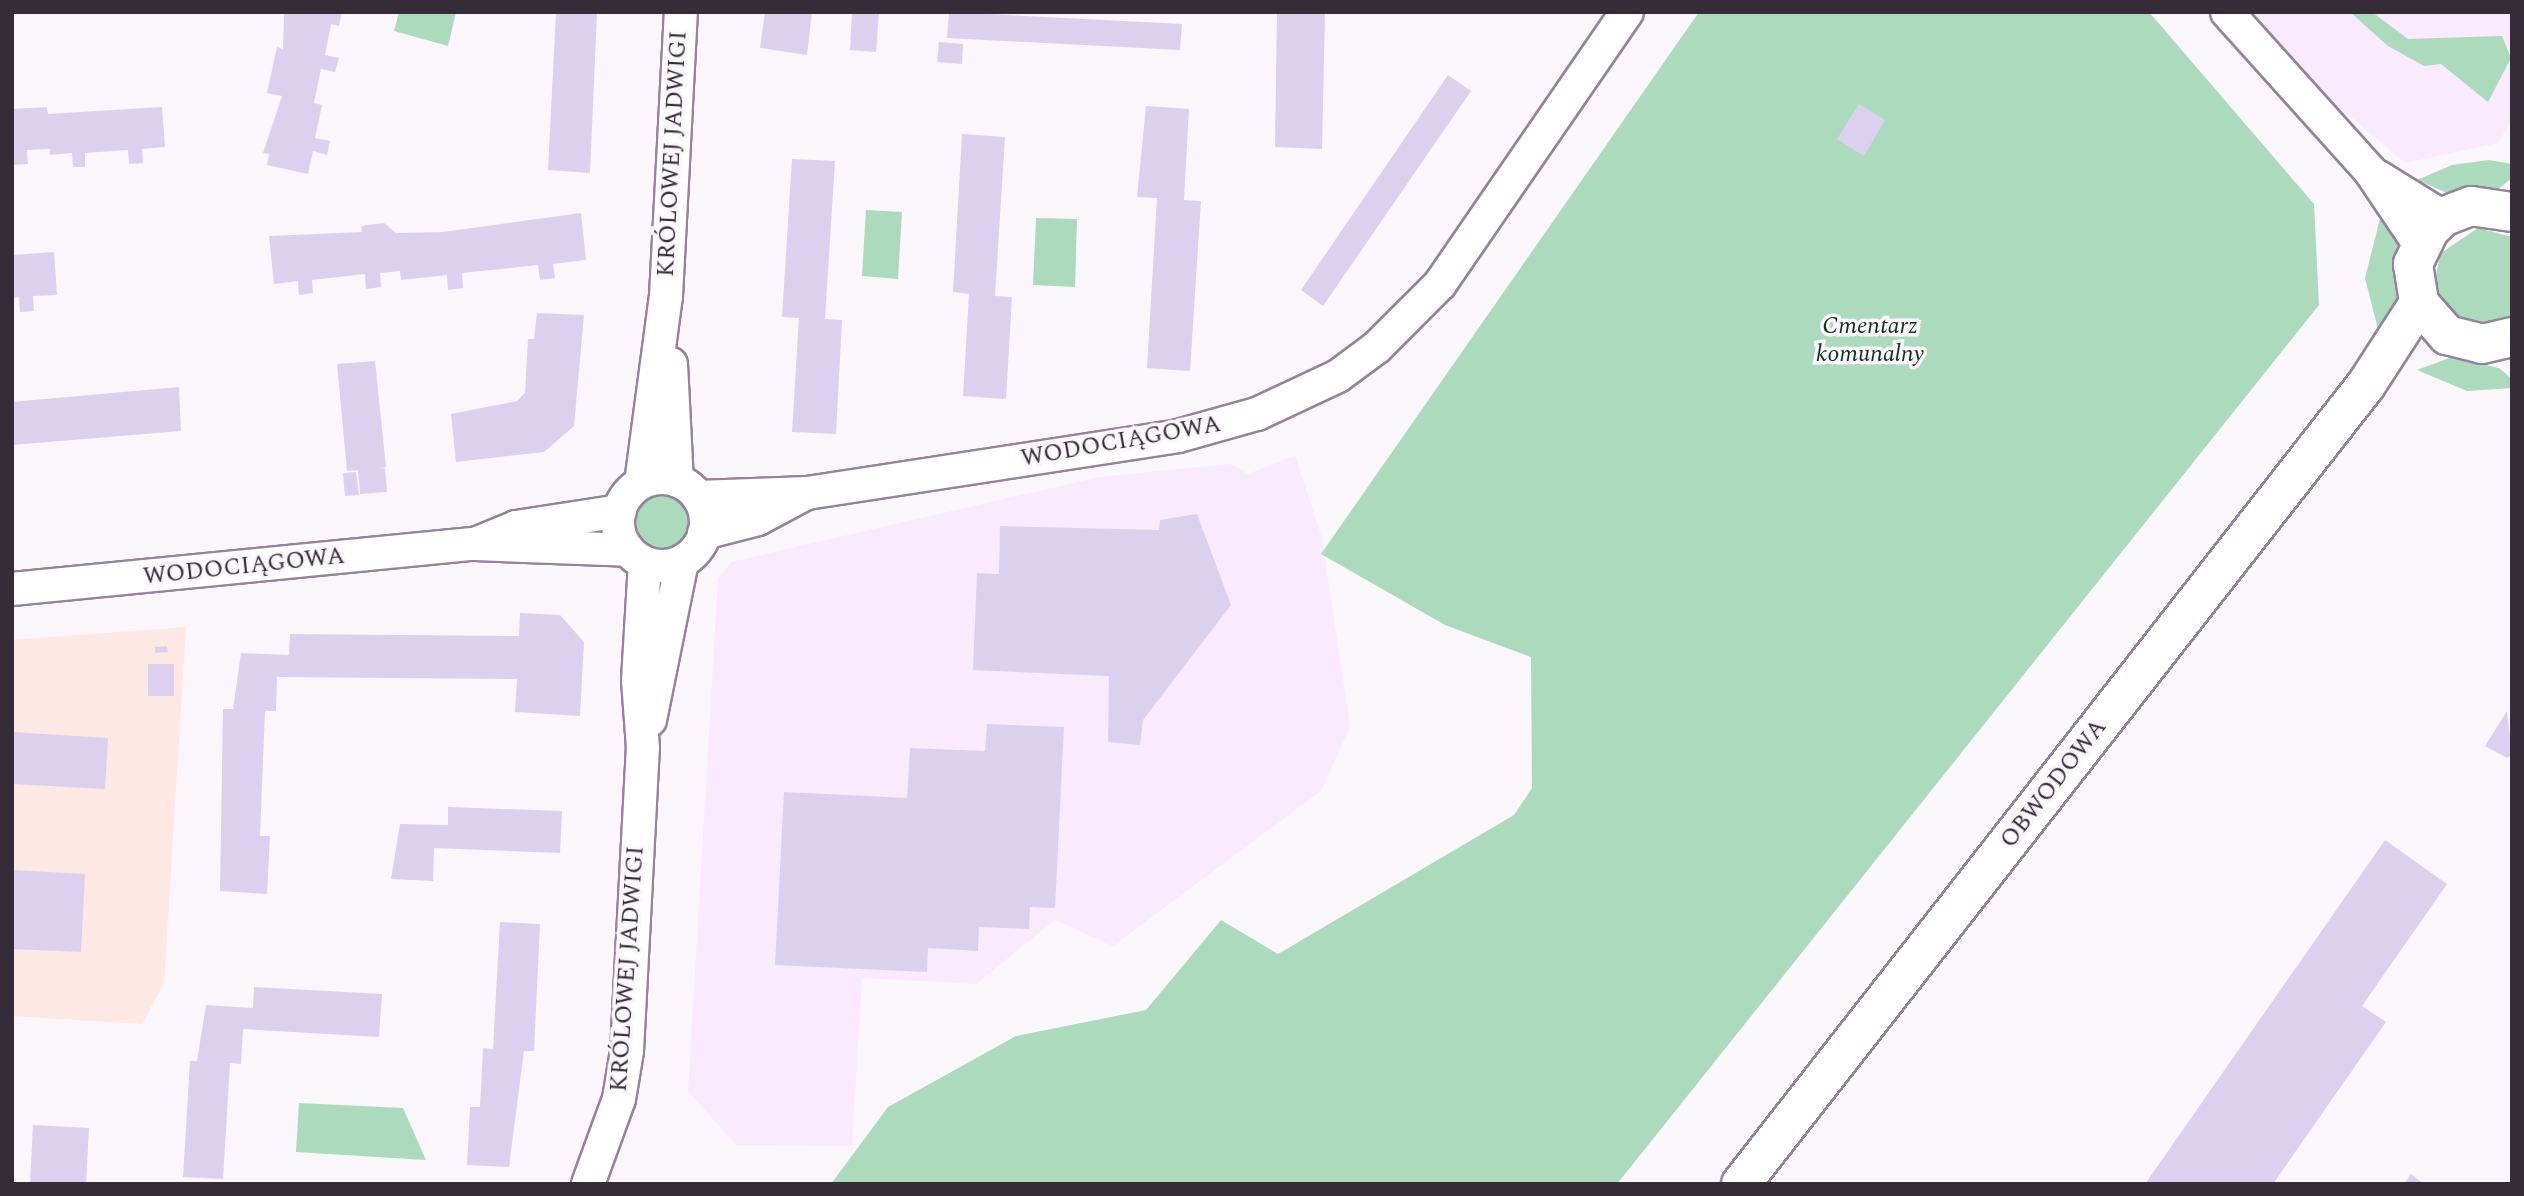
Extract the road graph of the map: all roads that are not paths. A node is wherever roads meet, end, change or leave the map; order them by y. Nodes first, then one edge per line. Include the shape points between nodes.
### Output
1 (681, 12) edge
2 (1627, 12) edge
3 (2227, 12) edge
4 (2508, 205) edge
5 (2431, 231) junction
6 (666, 296) junction
7 (2419, 303) junction
8 (2447, 335) junction
9 (2508, 345) edge
10 (2366, 385) junction
11 (641, 484) junction
12 (687, 489) junction
13 (807, 493) junction
14 (620, 511) junction
15 (704, 533) junction
16 (475, 544) junction
17 (637, 556) junction
18 (681, 562) junction
19 (12, 589) edge
20 (643, 748) junction
21 (588, 1184) edge
22 (1741, 1184) edge

1 - 6 street, KRÓLOWEJ JADWIGI
2 - 13 street, WODOCIĄGOWA via 1440,284 1377,347 1338,376 1257,414 1178,436
3 - 5 street via 2370,172
4 - 5 main road via 2472,206
5 - 7 main road via 2413,264
6 - 11 street, KRÓLOWEJ JADWIGI
6 - 12 street, KRÓLOWEJ JADWIGI
7 - 8 main road
7 - 10 main road, OBWODOWA
8 - 9 main road
8 - 10 main road, OBWODOWA
10 - 22 main road, OBWODOWA
11 - 12 street
11 - 14 street
12 - 13 street, WODOCIĄGOWA
12 - 15 street
13 - 15 street, WODOCIĄGOWA via 758,519
14 - 16 street, WODOCIĄGOWA via 516,527
14 - 17 street
15 - 18 street
16 - 17 street, WODOCIĄGOWA
16 - 19 street, WODOCIĄGOWA
17 - 18 street
17 - 20 street, KRÓLOWEJ JADWIGI
18 - 20 street, KRÓLOWEJ JADWIGI
20 - 21 street, KRÓLOWEJ JADWIGI via 627,1051 619,1099

